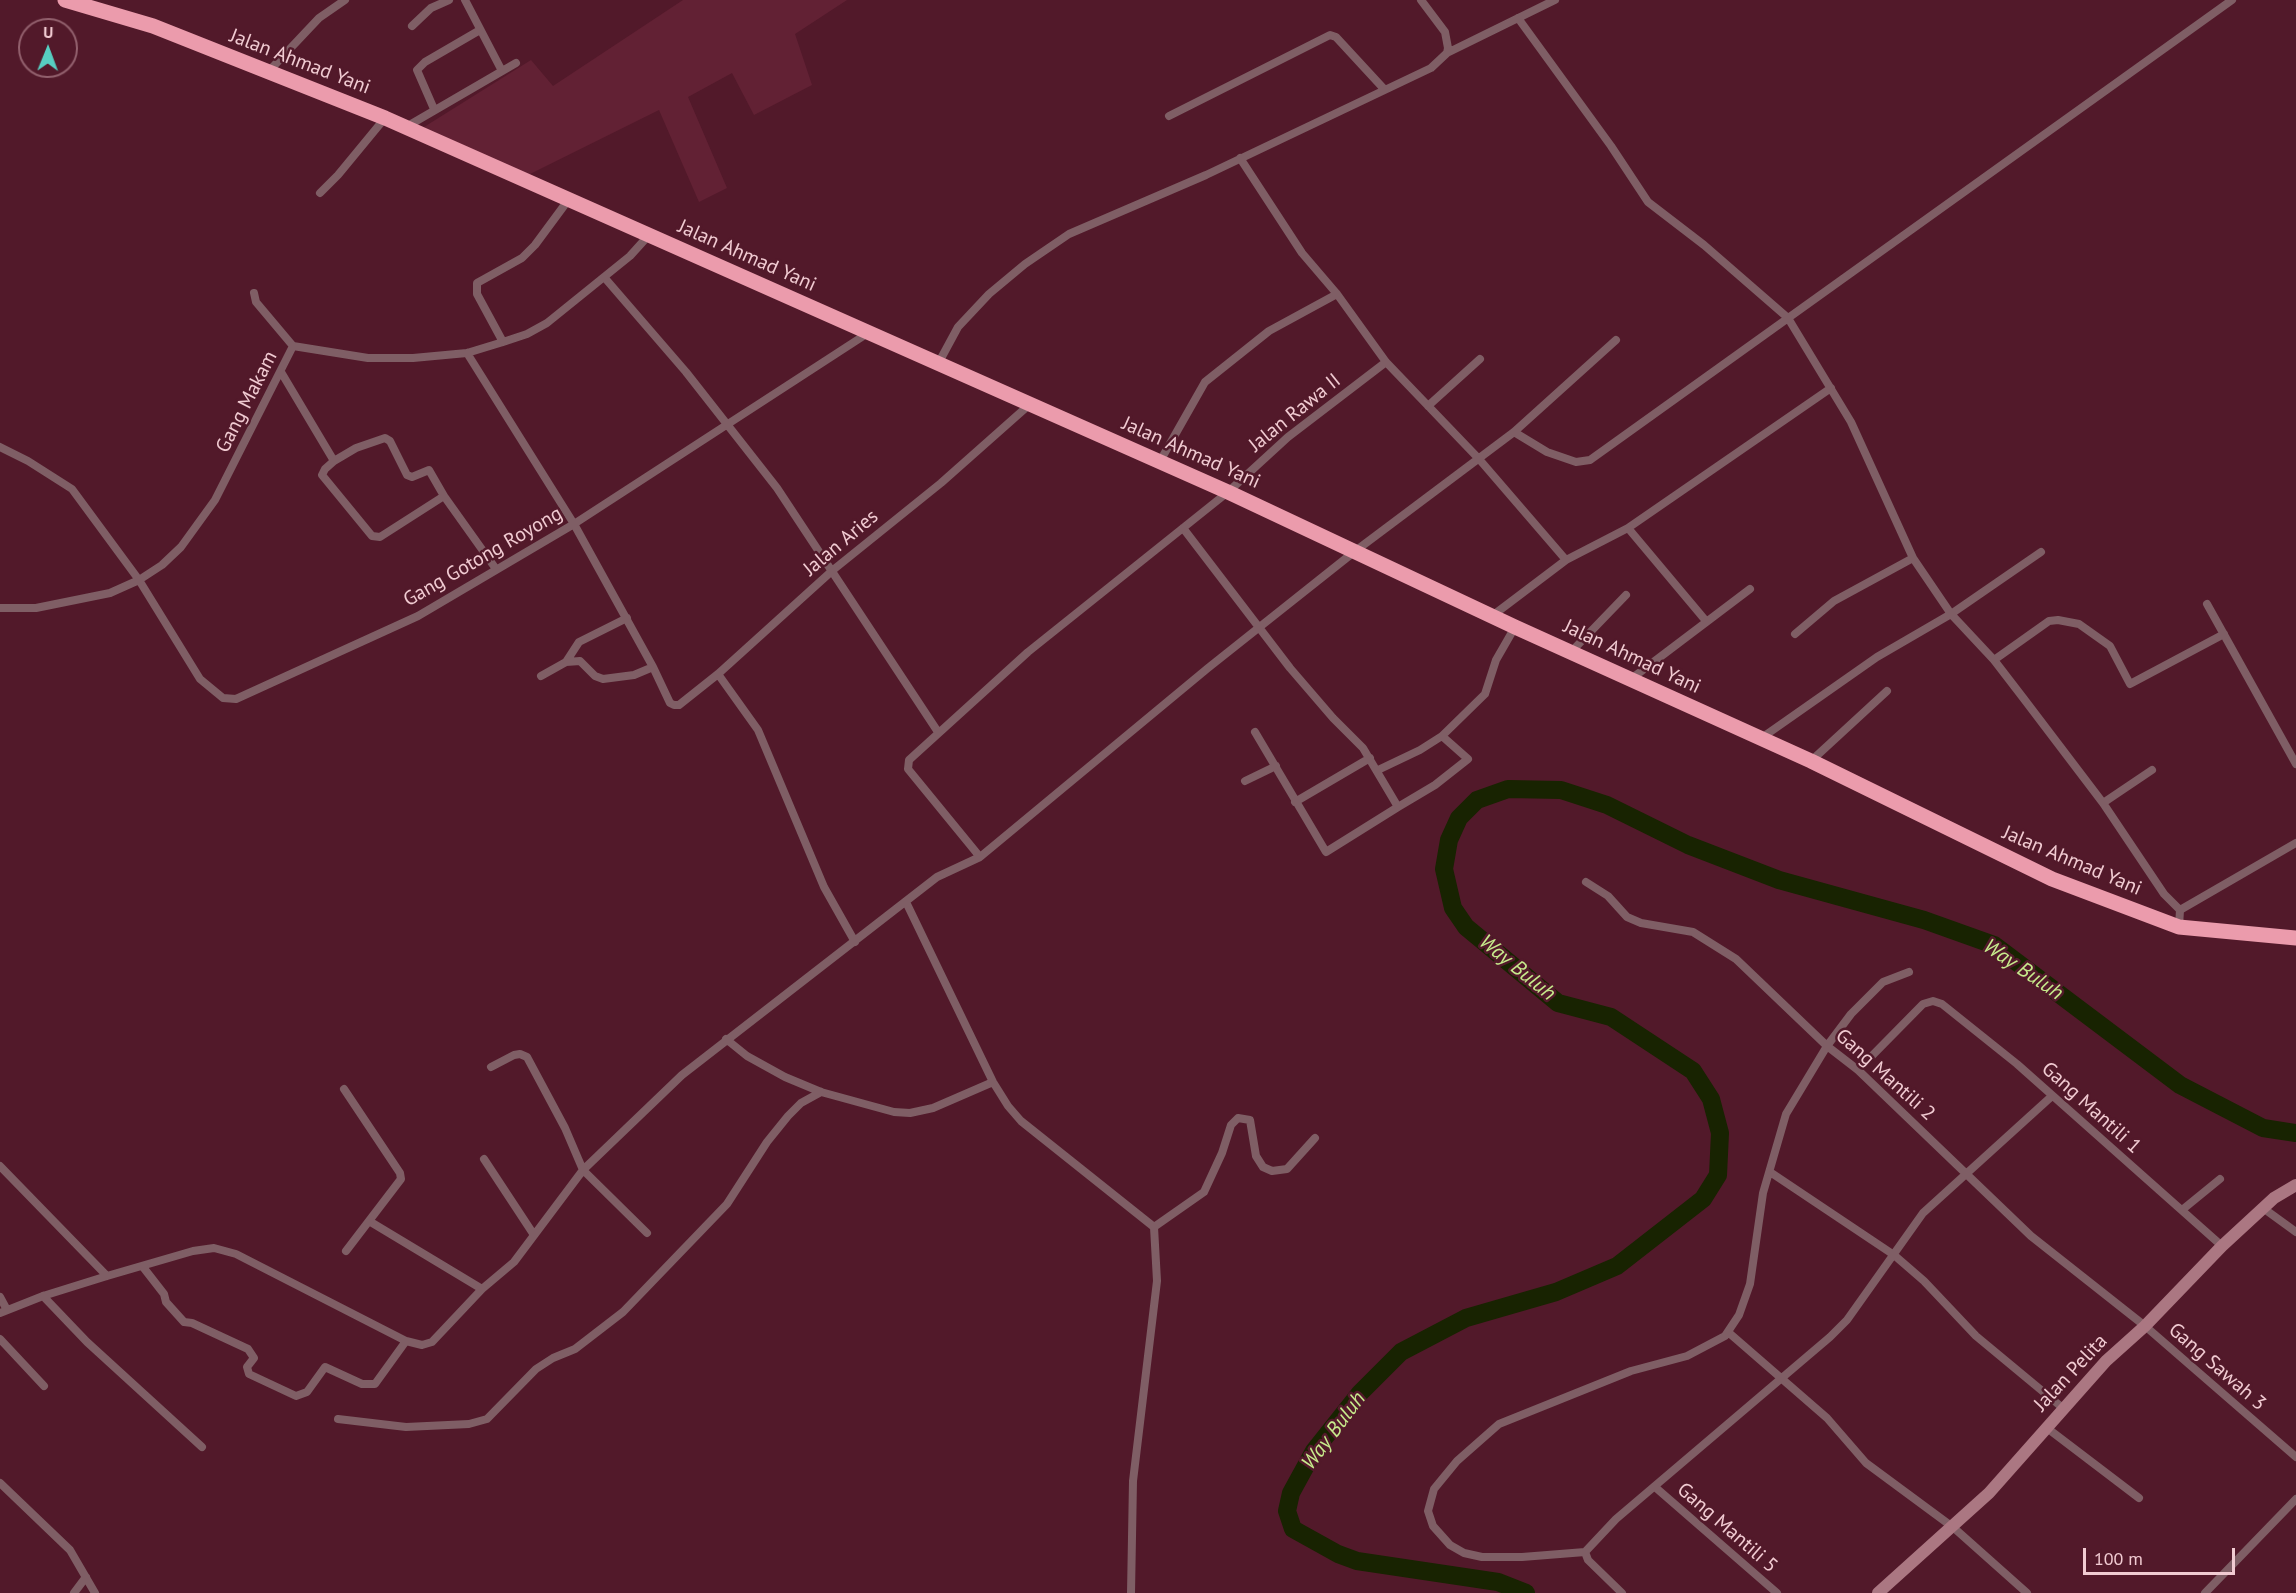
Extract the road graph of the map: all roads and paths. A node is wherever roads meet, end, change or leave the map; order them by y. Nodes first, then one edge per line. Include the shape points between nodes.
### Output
1 (65, 0) edge
2 (343, 0) edge
3 (449, 0) edge
4 (465, 0) edge
5 (1421, 0) edge
6 (1554, 0) edge
7 (2232, 0) edge
8 (1518, 18) junction
9 (412, 26) dead end
10 (480, 30) junction
11 (1447, 53) junction
12 (516, 63) dead end
13 (269, 71) junction
14 (502, 71) junction
15 (1384, 89) junction
16 (434, 109) junction
17 (1169, 116) dead end
18 (385, 118) junction
19 (406, 127) junction
20 (1240, 159) junction
21 (320, 193) dead end
22 (569, 199) junction
23 (649, 235) junction
24 (604, 277) junction
25 (254, 293) dead end
26 (1337, 294) junction
27 (1788, 318) junction
28 (868, 333) junction
29 (1616, 340) dead end
30 (504, 342) junction
31 (293, 346) junction
32 (467, 353) junction
33 (1480, 359) dead end
34 (1386, 362) junction
35 (938, 364) junction
36 (281, 372) junction
37 (1831, 388) junction
38 (1029, 405) junction
39 (1428, 406) junction
40 (728, 422) junction
41 (1514, 432) junction
42 (0, 447) edge
43 (1479, 459) junction
44 (334, 461) junction
45 (1159, 463) junction
46 (1228, 492) junction
47 (444, 496) junction
48 (574, 524) junction
49 (1183, 528) junction
50 (1628, 528) junction
51 (1354, 552) junction
52 (2041, 552) dead end
53 (1913, 558) junction
54 (1566, 560) junction
55 (496, 568) junction
56 (833, 570) junction
57 (139, 580) junction
58 (1750, 589) dead end
59 (1626, 595) dead end
60 (2207, 604) dead end
61 (0, 608) edge
62 (1951, 614) junction
63 (1492, 616) junction
64 (627, 618) junction
65 (1707, 621) junction
66 (1262, 627) junction
67 (1515, 627) junction
68 (1795, 634) dead end
69 (2224, 634) junction
70 (1571, 652) junction
71 (1994, 660) junction
72 (566, 662) junction
73 (653, 667) junction
74 (718, 674) junction
75 (541, 676) dead end
76 (1631, 679) junction
77 (1887, 691) dead end
78 (938, 732) junction
79 (1255, 732) dead end
80 (1442, 736) junction
81 (1760, 739) junction
82 (1370, 758) junction
83 (1811, 761) junction
84 (2296, 764) edge
85 (1276, 766) junction
86 (1378, 770) junction
87 (2152, 770) dead end
88 (1245, 781) dead end
89 (1294, 802) junction
90 (2103, 804) junction
91 (1398, 807) junction
92 (2296, 843) edge
93 (980, 857) junction
94 (1586, 882) dead end
95 (906, 902) junction
96 (2180, 910) junction
97 (2178, 927) junction
98 (2296, 938) edge
99 (855, 942) junction
100 (1909, 972) dead end
101 (726, 1038) junction
102 (1827, 1046) junction
103 (491, 1067) dead end
104 (1858, 1070) junction
105 (993, 1082) junction
106 (345, 1089) dead end
107 (821, 1092) junction
108 (2052, 1095) junction
109 (1315, 1138) dead end
110 (484, 1159) dead end
111 (0, 1166) edge
112 (583, 1170) junction
113 (1770, 1172) junction
114 (1968, 1173) junction
115 (2220, 1179) dead end
116 (2296, 1185) edge
117 (2263, 1208) junction
118 (2182, 1210) junction
119 (369, 1221) junction
120 (1154, 1227) junction
121 (2296, 1232) edge
122 (647, 1233) dead end
123 (534, 1235) junction
124 (2222, 1246) junction
125 (346, 1251) dead end
126 (1894, 1255) junction
127 (143, 1267) junction
128 (107, 1276) junction
129 (482, 1290) junction
130 (43, 1296) junction
131 (0, 1297) edge
132 (3, 1311) edge
133 (2145, 1326) junction
134 (1728, 1332) junction
135 (0, 1339) edge
136 (406, 1341) junction
137 (1780, 1377) junction
138 (44, 1386) dead end
139 (2064, 1409) junction
140 (338, 1419) dead end
141 (2047, 1428) junction
142 (202, 1447) dead end
143 (2296, 1457) edge
144 (0, 1483) edge
145 (1655, 1487) junction
146 (2139, 1498) dead end
147 (2296, 1499) edge
148 (1954, 1528) junction
149 (1585, 1552) junction
150 (86, 1577) junction
151 (74, 1593) edge
152 (96, 1593) edge
153 (1131, 1593) edge
154 (1622, 1593) edge
155 (1777, 1593) edge
156 (1878, 1593) edge
157 (2027, 1593) edge
158 (2205, 1593) edge

1 - 13 highway, Jalan Ahmad Yani via 153,26
2 - 13 street via 319,18
3 - 9 street via 421,15
4 - 10 street
5 - 11 street via 1445,32
6 - 8 street
7 - 27 street
8 - 11 street
8 - 27 street via 1648,202
10 - 14 street
10 - 16 street via 417,70
11 - 15 street via 1431,68
12 - 14 street
13 - 18 highway, Jalan Ahmad Yani
14 - 16 street
15 - 17 street via 1330,35
15 - 20 street
16 - 19 street
18 - 19 highway, Jalan Ahmad Yani
18 - 21 street
19 - 22 highway, Jalan Ahmad Yani
20 - 26 street via 1302,253
20 - 35 street via 1087,224 1052,244 989,294 958,327
22 - 23 highway, Jalan Ahmad Yani
22 - 30 street via 522,258 477,284 477,294
23 - 24 street, Gang Makam
23 - 28 highway, Jalan Ahmad Yani
24 - 30 street, Gang Makam via 547,322
24 - 40 street
25 - 31 street via 256,302
26 - 34 street
26 - 45 street via 1269,332 1205,382
27 - 37 street
27 - 41 street via 1590,460 1576,462 1547,452
28 - 35 highway, Jalan Ahmad Yani
28 - 40 street, Gang Gotong Royong
29 - 41 street
30 - 32 street, Gang Makam
31 - 32 street, Gang Makam via 368,358
31 - 36 street, Gang Makam
32 - 48 street
33 - 39 street
34 - 39 street
34 - 46 street, Jalan Rawa II via 1288,437
35 - 38 highway, Jalan Ahmad Yani
36 - 44 street
36 - 57 street, Gang Makam via 213,504 181,547
37 - 50 street
37 - 53 street via 1883,488
38 - 45 highway, Jalan Ahmad Yani
38 - 56 street, Jalan Aries
39 - 43 street
40 - 48 street, Gang Gotong Royong
40 - 56 street
41 - 43 street
42 - 57 street, Gang Gotong Royong via 72,489
43 - 51 street
43 - 54 street
44 - 47 street via 385,438 407,475 412,477 429,470
44 - 47 street via 322,475 376,538
45 - 46 highway, Jalan Ahmad Yani
46 - 49 street, Jalan Rawa II
46 - 51 highway, Jalan Ahmad Yani
47 - 55 street
48 - 55 street, Gang Gotong Royong
48 - 64 street
49 - 66 street via 1227,588
49 - 78 street, Jalan Rawa II via 1028,652
50 - 54 street
50 - 65 street
51 - 63 highway, Jalan Ahmad Yani
51 - 66 street
52 - 62 street
53 - 62 street
53 - 68 street via 1834,601
54 - 63 street
55 - 57 street, Gang Gotong Royong via 418,616 236,699 223,698 200,679
56 - 74 street, Jalan Aries
56 - 78 street
57 - 61 street, Gang Makam via 110,592 36,608
58 - 65 street
59 - 70 street
60 - 69 street
62 - 71 street
62 - 81 street via 1877,657
63 - 67 highway, Jalan Ahmad Yani
64 - 72 street via 579,642
64 - 73 street
65 - 76 street
66 - 82 street via 1310,691
66 - 93 street
67 - 70 highway, Jalan Ahmad Yani
67 - 80 street via 1496,660 1485,694
69 - 71 street via 2130,684 2110,646 2079,624 2058,620 2049,621
69 - 84 street
70 - 76 highway, Jalan Ahmad Yani
71 - 90 street
72 - 73 street via 580,661 603,679 634,675
72 - 75 street
73 - 74 street, Jalan Aries via 674,705
74 - 99 street via 758,730 824,887
76 - 81 highway, Jalan Ahmad Yani
77 - 83 street
78 - 93 street, Jalan Rawa II via 909,760 908,770
79 - 85 street
80 - 86 street
80 - 91 street via 1467,759 1435,785
81 - 83 highway, Jalan Ahmad Yani
82 - 86 street
82 - 89 street
83 - 97 highway, Jalan Ahmad Yani via 2052,879
85 - 88 street
85 - 89 street
86 - 91 street
87 - 90 street
89 - 91 street via 1326,852
90 - 96 street via 2164,894
92 - 96 street
93 - 95 street via 937,877
94 - 102 street, Gang Mantili 2 via 1608,896 1627,917 1693,932 1736,959
95 - 99 street
95 - 105 street
96 - 97 street
97 - 98 highway, Jalan Ahmad Yani
99 - 101 street
100 - 102 street via 1883,982 1851,1014
101 - 107 street via 747,1056
101 - 112 street via 642,1111
102 - 104 street, Gang Mantili 2
102 - 113 street via 1786,1114
103 - 112 street via 514,1055 527,1057
104 - 108 street, Gang Mantili 1 via 1923,1004 1933,1001 1972,1027
104 - 114 street, Gang Mantili 2
105 - 107 street via 933,1108 910,1113
105 - 120 street via 1021,1121
106 - 119 street via 400,1173 399,1184
107 - 140 street via 788,1116 727,1204 623,1312 575,1349 536,1369 487,1419 469,1424 406,1427
108 - 114 street
108 - 118 street, Gang Mantili 1
109 - 120 street via 1287,1169 1272,1172 1256,1156 1250,1120 1238,1118 1231,1125 1204,1192
110 - 123 street
111 - 128 street
112 - 122 street
112 - 123 street
113 - 126 street
113 - 134 street via 1762,1193 1750,1284 1739,1316
114 - 126 street via 1923,1213
114 - 133 street, Gang Mantili 2 via 2031,1236
115 - 118 street
116 - 117 street, Jalan Pelita
117 - 121 street
117 - 124 street, Jalan Pelita
118 - 124 street, Gang Mantili 1
119 - 125 street
119 - 129 street
120 - 153 street via 1157,1281 1133,1481
123 - 129 street via 514,1262
124 - 133 street, Jalan Pelita
126 - 137 street via 1847,1320
126 - 139 street via 1976,1336
127 - 128 street
127 - 136 street via 214,1248 236,1254
127 - 136 street via 184,1322 248,1349 254,1358 247,1367 249,1374 296,1396 308,1392 325,1367 362,1384 375,1384
128 - 130 street
129 - 136 street via 432,1342 422,1345
130 - 132 street
130 - 142 street via 87,1342
131 - 132 street
133 - 139 street, Jalan Pelita via 2106,1360
133 - 143 street, Gang Sawah 3
134 - 137 street
134 - 149 street via 1688,1356 1621,1375 1499,1424 1457,1461 1434,1489 1428,1511 1433,1526 1450,1545 1464,1553 1502,1557
135 - 138 street
137 - 145 street
137 - 148 street via 1827,1418 1866,1463
139 - 141 street, Jalan Pelita
141 - 146 street
141 - 148 street, Jalan Pelita
144 - 150 street via 70,1550
145 - 149 street via 1616,1519
145 - 155 street, Gang Mantili 5
147 - 158 street
148 - 156 street, Jalan Pelita
148 - 157 street
149 - 154 street via 1588,1560
150 - 151 street
150 - 152 street

